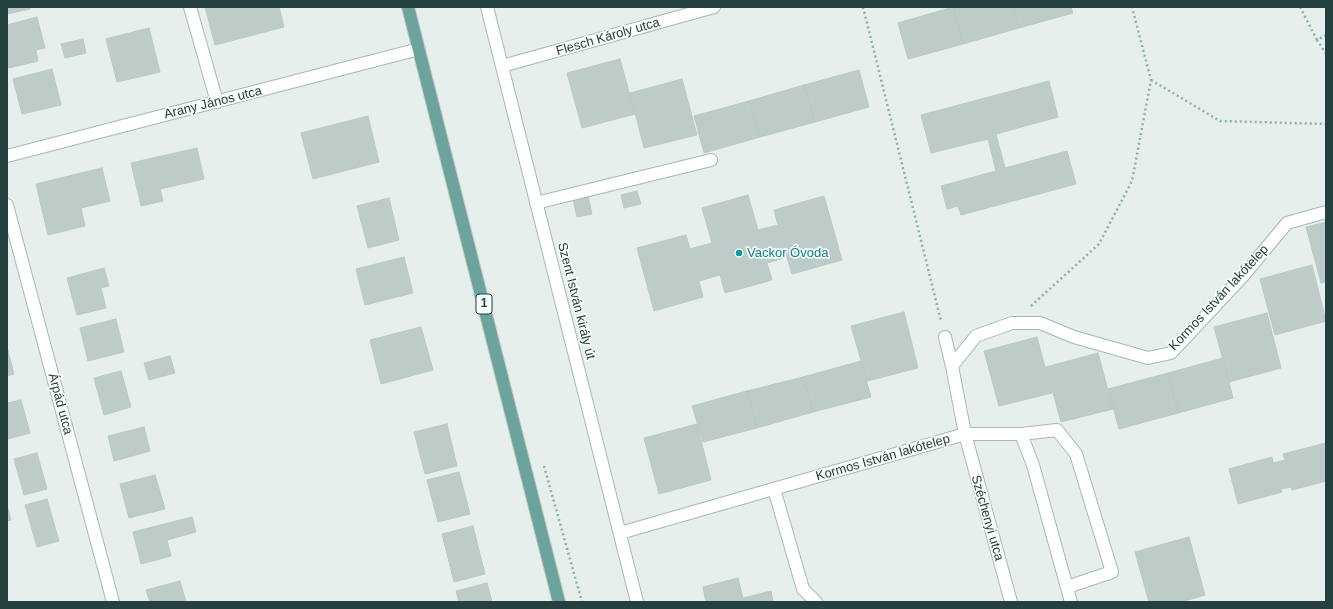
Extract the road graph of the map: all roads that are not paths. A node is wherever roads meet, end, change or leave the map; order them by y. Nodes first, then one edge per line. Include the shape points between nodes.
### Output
1 (190, 7) edge
2 (408, 7) edge
3 (486, 7) edge
4 (714, 7) edge
5 (675, 12) edge
6 (420, 49) junction
7 (502, 66) junction
8 (216, 102) junction
9 (7, 156) edge
10 (711, 160) dead end
11 (536, 203) junction
12 (7, 205) edge
13 (1326, 212) edge
14 (945, 337) road end
15 (952, 366) junction
16 (965, 434) junction
17 (1020, 434) junction
18 (774, 489) junction
19 (620, 533) junction
20 (1067, 587) junction
21 (113, 602) edge
22 (558, 602) edge
23 (637, 602) edge
24 (816, 602) edge
25 (1011, 602) edge
26 (1071, 602) edge

1 - 8 street
2 - 6 main road, 1
3 - 7 street, Szent István király út
4 - 5 street, Flesch Károly utca
5 - 7 street, Flesch Károly utca
6 - 8 street, Arany János utca
6 - 22 main road, 1
7 - 11 street, Szent István király út
8 - 9 street, Arany János utca
10 - 11 street
11 - 19 street, Szent István király út
12 - 21 street, Árpád utca
13 - 15 street, Kormos István lakótelep via 1287,223 1243,276 1171,353 1148,358 1074,337 1040,323 1012,323 976,336
14 - 15 street
15 - 16 street, Kormos István lakótelep
16 - 17 street
16 - 18 street, Kormos István lakótelep
16 - 25 street, Széchenyi utca
17 - 20 street via 1033,465
17 - 20 street via 1057,430 1076,454 1109,560 1112,572
18 - 19 street, Kormos István lakótelep
18 - 24 street via 803,589
19 - 23 street, Szent István király út
20 - 26 street

